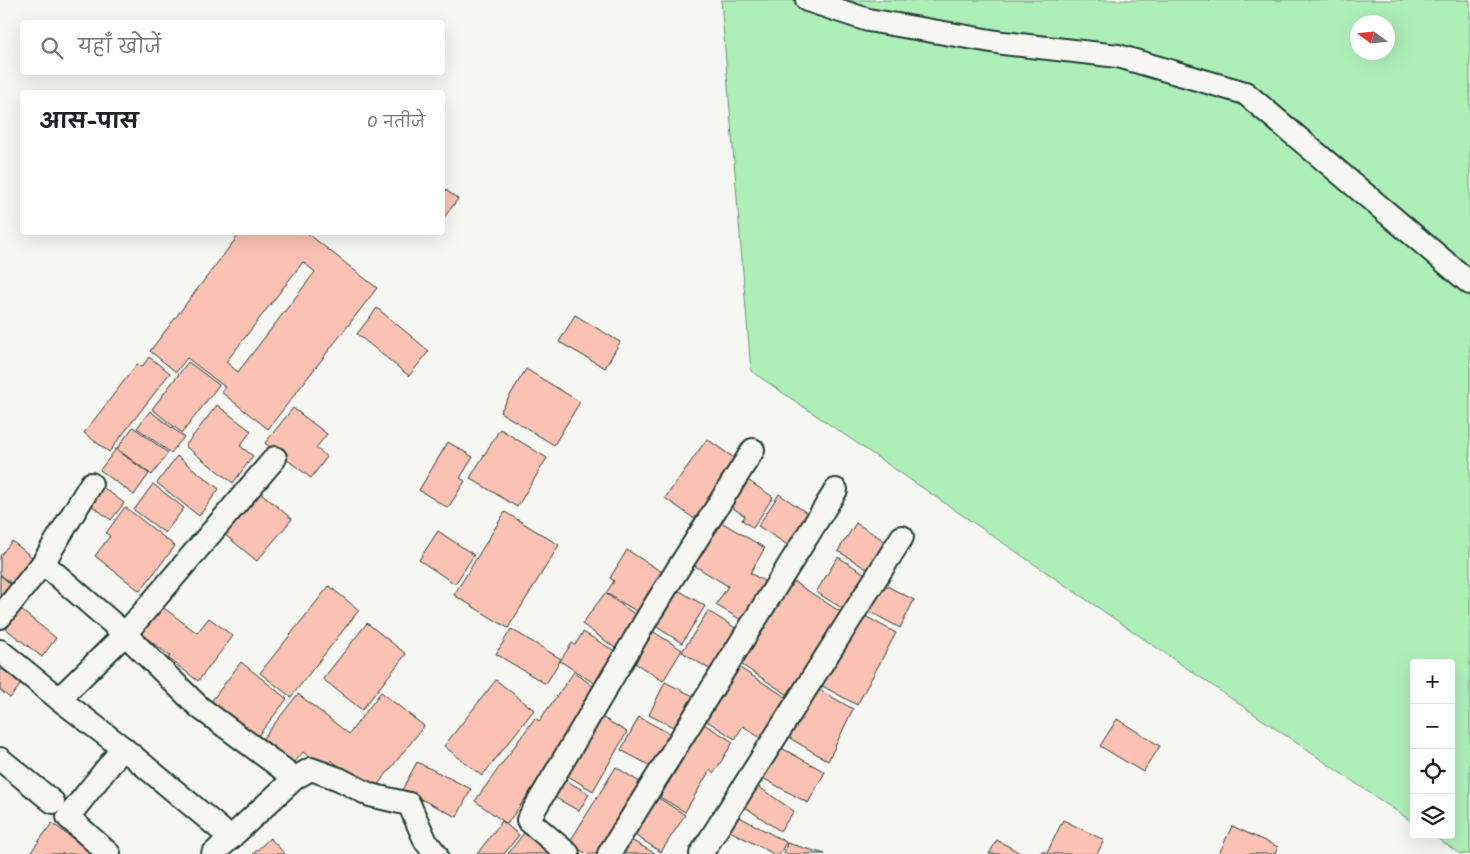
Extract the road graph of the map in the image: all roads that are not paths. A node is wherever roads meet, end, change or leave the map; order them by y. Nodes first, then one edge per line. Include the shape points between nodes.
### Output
1 (807, 0) edge
2 (1470, 283) edge
3 (753, 450) dead end
4 (275, 458) dead end
5 (92, 484) dead end
6 (836, 490) dead end
7 (902, 537) dead end
8 (43, 563) junction
9 (0, 617) edge
10 (125, 634) junction
11 (0, 650) edge
12 (59, 700) junction
13 (123, 748) junction
14 (0, 759) edge
15 (295, 778) junction
16 (53, 802) dead end
17 (231, 838) junction
18 (109, 854) edge
19 (213, 854) edge
20 (436, 854) edge
21 (568, 854) edge
22 (609, 854) edge
23 (702, 854) edge

1 - 2 street via 868,20 1003,43 1118,56 1245,93
3 - 21 street via 652,610 528,820
4 - 10 street
5 - 8 street
6 - 22 street
7 - 23 street
8 - 9 street
8 - 10 street
10 - 12 street
10 - 15 street via 199,708
11 - 12 street
12 - 13 street
13 - 17 street
13 - 18 street via 68,816
14 - 16 street
15 - 17 street
15 - 20 street via 311,769 370,794 409,804 426,842
17 - 19 street

